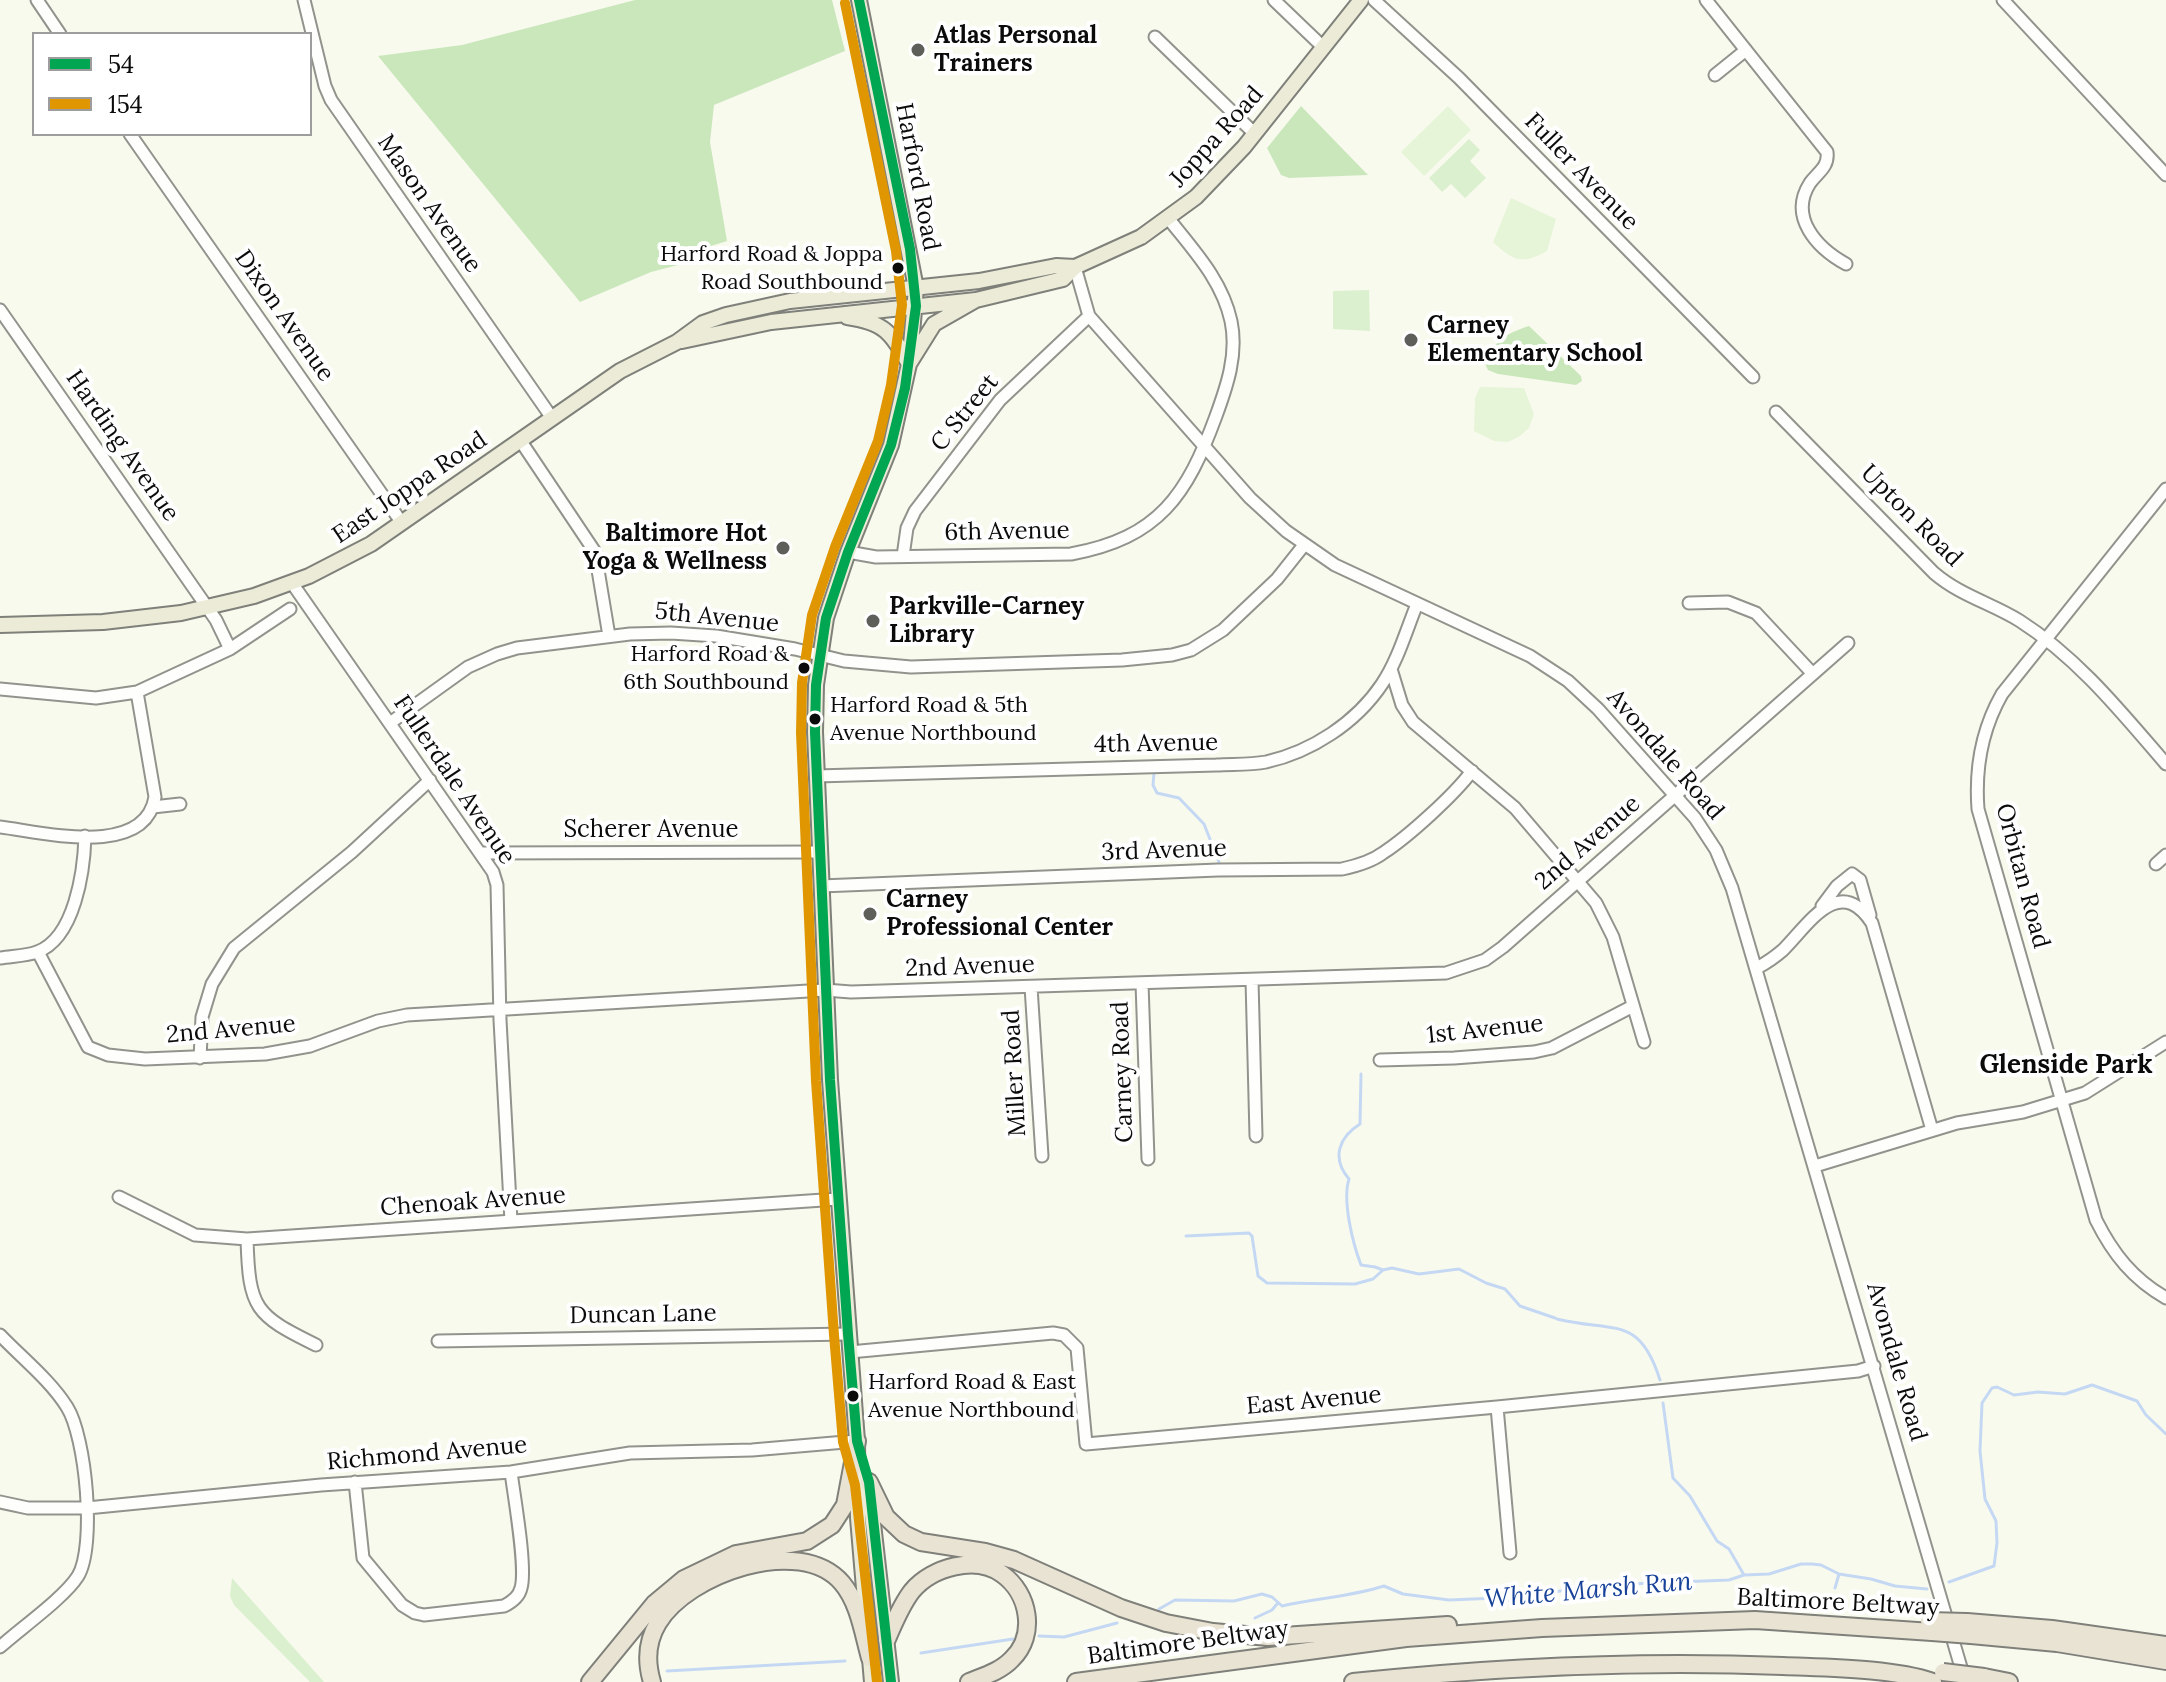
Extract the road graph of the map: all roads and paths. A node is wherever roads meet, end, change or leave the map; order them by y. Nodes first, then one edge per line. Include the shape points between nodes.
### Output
1 (37, 0) edge
2 (304, 0) edge
3 (859, 0) edge
4 (1274, 0) edge
5 (1361, 0) edge
6 (1374, 0) edge
7 (1706, 0) edge
8 (2003, 0) edge
9 (59, 32) edge
10 (312, 32) edge
11 (312, 33) edge
12 (1155, 37) dead end
13 (1323, 47) junction
14 (1746, 50) junction
15 (1715, 75) dead end
16 (1255, 134) junction
17 (131, 136) edge
18 (2166, 175) edge
19 (1168, 218) junction
20 (1846, 264) dead end
21 (1075, 267) junction
22 (916, 288) junction
23 (976, 300) junction
24 (916, 306) junction
25 (0, 310) edge
26 (833, 314) junction
27 (1089, 316) junction
28 (677, 342) junction
29 (909, 364) junction
30 (1753, 377) dead end
31 (1776, 412) dead end
32 (552, 418) junction
33 (520, 440) junction
34 (1204, 448) junction
35 (2166, 489) edge
36 (402, 523) junction
37 (1304, 545) junction
38 (848, 552) junction
39 (903, 556) junction
40 (292, 583) junction
41 (1689, 603) dead end
42 (1417, 604) junction
43 (207, 608) junction
44 (290, 609) dead end
45 (0, 625) edge
46 (609, 636) junction
47 (2045, 641) junction
48 (1848, 643) dead end
49 (230, 649) junction
50 (819, 655) junction
51 (1391, 669) junction
52 (1813, 674) junction
53 (0, 689) edge
54 (137, 692) junction
55 (390, 723) junction
56 (2166, 764) edge
57 (1472, 771) junction
58 (816, 776) junction
59 (430, 780) junction
60 (1675, 796) junction
61 (180, 804) dead end
62 (153, 807) junction
63 (0, 827) edge
64 (85, 836) junction
65 (820, 852) junction
66 (482, 853) junction
67 (2166, 855) edge
68 (2156, 864) dead end
69 (1579, 880) junction
70 (821, 886) junction
71 (1821, 908) junction
72 (1872, 923) junction
73 (38, 952) junction
74 (0, 958) edge
75 (1757, 968) junction
76 (1252, 980) junction
77 (1142, 983) junction
78 (1031, 987) junction
79 (825, 990) junction
80 (1633, 1006) junction
81 (500, 1008) junction
82 (1644, 1042) dead end
83 (2166, 1042) edge
84 (200, 1058) junction
85 (1380, 1060) dead end
86 (2063, 1100) junction
87 (1932, 1130) junction
88 (1256, 1136) dead end
89 (1042, 1156) dead end
90 (1148, 1159) dead end
91 (1815, 1166) junction
92 (119, 1197) dead end
93 (838, 1199) junction
94 (511, 1221) junction
95 (247, 1239) junction
96 (2166, 1298) edge
97 (848, 1334) junction
98 (0, 1335) edge
99 (438, 1341) dead end
100 (316, 1345) dead end
101 (850, 1352) junction
102 (1874, 1366) junction
103 (1497, 1407) junction
104 (857, 1441) junction
105 (511, 1472) junction
106 (355, 1482) junction
107 (869, 1482) junction
108 (0, 1502) edge
109 (87, 1508) junction
110 (1510, 1553) dead end
111 (1542, 1628) junction
112 (1969, 1628) junction
113 (887, 1639) junction
114 (2166, 1645) edge
115 (0, 1647) edge
116 (870, 1658) junction
117 (2166, 1661) edge
118 (1938, 1677) edge
119 (890, 1678) edge
120 (872, 1679) edge
121 (590, 1682) edge
122 (652, 1682) edge
123 (969, 1682) edge
124 (1076, 1682) edge
125 (1353, 1682) edge
126 (1966, 1682) edge
127 (2009, 1682) edge

1 - 9 street
2 - 10 street, Mason Avenue
3 - 22 main road, Harford Road
4 - 13 street
5 - 13 main road, Joppa Road
6 - 30 street, Fuller Avenue via 1459,78
7 - 14 street
8 - 18 street
11 - 32 street, Mason Avenue via 331,100
12 - 16 street
13 - 16 main road, Joppa Road
14 - 15 street
14 - 20 street via 1827,152 1826,166 1804,195 1803,217 1818,244
16 - 19 main road, Joppa Road
17 - 36 street, Dixon Avenue
19 - 21 main road, Joppa Road via 1121,248
19 - 34 street, 6th Avenue via 1216,281 1232,332 1231,369
21 - 22 main road, Joppa Road
21 - 23 main road, Joppa Road via 1063,279
21 - 27 street, Avondale Road
22 - 24 main road, Harford Road
22 - 28 main road, East Joppa Road via 770,304 703,323
23 - 24 main road, Joppa Road
23 - 29 main road via 934,324
24 - 26 main road, East Joppa Road
24 - 29 main road, Harford Road
25 - 43 street, Harding Avenue
26 - 28 main road, East Joppa Road
26 - 29 main road via 883,327
27 - 34 street, Avondale Road
27 - 39 street, C Street via 986,417 915,511
28 - 32 main road, East Joppa Road via 635,362
29 - 38 main road via 891,445
31 - 47 street, Upton Road via 1934,573 2022,622
32 - 33 main road, East Joppa Road
33 - 36 main road, East Joppa Road
33 - 46 street via 595,552
34 - 37 street, Avondale Road
34 - 39 street, 6th Avenue via 1173,503 1141,529 1111,544 1071,554
35 - 47 street, Orbitan Road
36 - 40 main road, East Joppa Road via 350,556
37 - 42 street, Avondale Road
37 - 50 street, 5th Avenue via 1223,630 1172,655 911,667
38 - 39 street, 6th Avenue
38 - 50 main road
40 - 43 main road, East Joppa Road
40 - 55 street, Fullerdale Avenue
41 - 52 street via 1728,602 1756,613
42 - 51 street, 4th Avenue
42 - 60 street, Avondale Road via 1530,656 1568,681
43 - 45 main road, East Joppa Road via 132,619
43 - 49 street, Harding Avenue
44 - 49 street
46 - 50 street, 5th Avenue via 716,636
46 - 55 street, 5th Avenue via 497,654 468,667
47 - 56 street, Upton Road via 2108,697
47 - 86 street, Orbitan Road via 1993,710 1977,781 1978,809
48 - 52 street, 2nd Avenue
49 - 54 street
50 - 58 main road
51 - 57 street via 1413,722
51 - 58 street, 4th Avenue via 1350,720 1309,747 1263,762
52 - 60 street, 2nd Avenue
53 - 54 street via 96,698
54 - 62 street via 154,784
55 - 59 street, Fullerdale Avenue
57 - 69 street via 1515,808
57 - 70 street, 3rd Avenue via 1383,853 1342,869
58 - 65 main road
59 - 66 street, Fullerdale Avenue
59 - 84 street via 234,948 212,984 202,1017
60 - 69 street, 2nd Avenue
60 - 75 street, Avondale Road via 1724,867
61 - 62 street
62 - 64 street via 145,821 129,831
63 - 64 street
64 - 73 street via 69,919
65 - 66 street, Scherer Avenue
65 - 70 main road
66 - 81 street, Fullerdale Avenue via 497,885
67 - 68 street
69 - 76 street, 2nd Avenue via 1503,947 1467,967 1430,974
69 - 80 street via 1613,937
70 - 79 main road
71 - 72 street via 1843,902 1856,905
71 - 72 street via 1852,874 1860,880
71 - 75 street via 1784,949
72 - 87 street
73 - 74 street
73 - 84 street, 2nd Avenue via 88,1047 145,1059
75 - 91 street, Avondale Road
76 - 77 street, 2nd Avenue
76 - 88 street
77 - 78 street, 2nd Avenue
77 - 90 street, Carney Road
78 - 79 street, 2nd Avenue
78 - 89 street, Miller Road
79 - 81 street, 2nd Avenue
79 - 93 main road
80 - 82 street
80 - 85 street, 1st Avenue via 1534,1052
81 - 84 street, 2nd Avenue via 378,1021 289,1052
81 - 94 street, Fullerdale Avenue
83 - 86 street via 2085,1093
86 - 87 street
86 - 96 street, Orbitan Road via 2104,1236 2129,1272
87 - 91 street
91 - 102 street, Avondale Road
92 - 95 street, Chenoak Avenue via 195,1235
93 - 94 street, Chenoak Avenue
93 - 97 main road
94 - 95 street, Chenoak Avenue
95 - 100 street via 248,1279 259,1310 279,1327
97 - 99 street, Duncan Lane
97 - 101 main road
98 - 109 street via 58,1394 73,1417
101 - 103 street, East Avenue via 1064,1335 1077,1348 1086,1444
101 - 104 main road
102 - 103 street, East Avenue
102 - 126 street, Avondale Road
103 - 110 street
104 - 105 street, Richmond Avenue via 630,1453
104 - 107 main road
104 - 116 main road
104 - 121 highway via 845,1505 832,1525 807,1541 736,1554 684,1579 654,1604
105 - 106 street, Richmond Avenue
105 - 106 street via 523,1580 518,1595 504,1606 424,1615 402,1605 363,1558
106 - 109 street, Richmond Avenue
107 - 111 highway via 886,1517 921,1542 1014,1560 1121,1608 1182,1626 1281,1637 1435,1625
107 - 113 main road
108 - 109 street, Richmond Avenue via 39,1509
109 - 115 street via 88,1542 78,1576
111 - 112 highway, Baltimore Beltway, bridge via 1755,1620
111 - 124 highway, Baltimore Beltway via 1406,1638
112 - 114 highway via 2042,1627
112 - 117 highway, Baltimore Beltway
113 - 119 main road
113 - 123 highway via 905,1600 925,1579 964,1565 995,1570 1011,1581 1023,1600 1026,1637 1011,1661
116 - 120 main road
116 - 122 highway via 856,1607 841,1582 814,1564 775,1561 721,1575 673,1605 651,1637
118 - 125 highway via 1624,1663
118 - 127 highway, bridge

